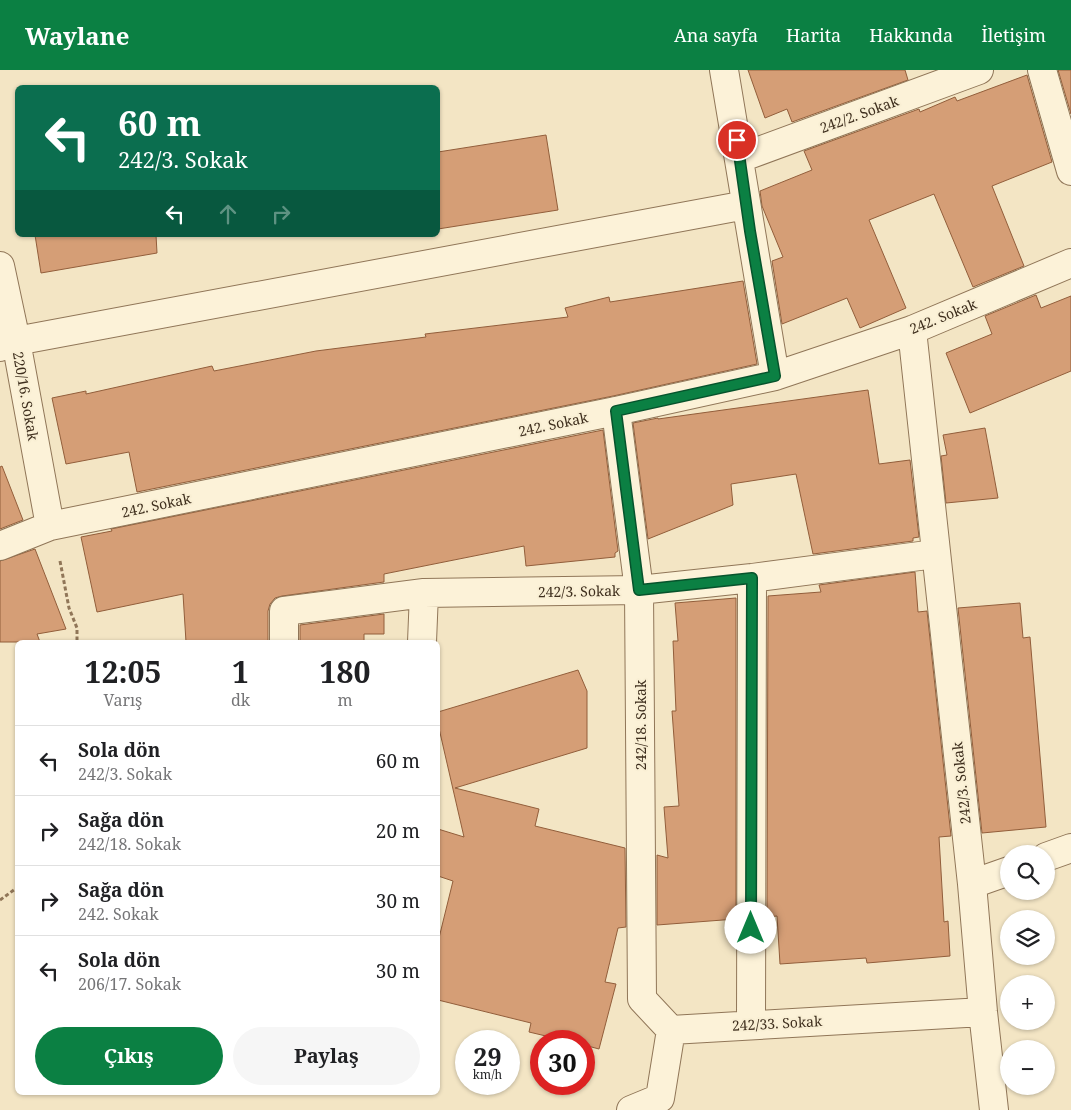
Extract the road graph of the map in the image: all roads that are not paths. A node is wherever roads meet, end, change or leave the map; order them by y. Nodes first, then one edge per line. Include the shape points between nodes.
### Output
1 (724, 70) edge
2 (979, 70) edge
3 (1042, 70) edge
4 (740, 158) junction
5 (1071, 171) edge
6 (746, 205) junction
7 (1071, 263) edge
8 (0, 266) edge
9 (912, 330) junction
10 (8, 344) edge
11 (775, 376) junction
12 (616, 411) junction
13 (52, 526) junction
14 (0, 546) edge
15 (935, 554) junction
16 (752, 578) junction
17 (639, 590) junction
18 (424, 593) junction
19 (284, 640) edge
20 (422, 640) edge
21 (1071, 848) edge
22 (1055, 854) edge
23 (1000, 873) edge
24 (972, 884) junction
25 (983, 1012) junction
26 (751, 1024) junction
27 (671, 1030) junction
28 (631, 1110) edge
29 (994, 1110) edge

1 - 4 street
2 - 4 street, 242/2. Sokak
3 - 5 street
4 - 6 street
6 - 10 street
6 - 11 street
7 - 9 street, 242. Sokak
8 - 10 street, 220/16. Sokak
9 - 11 street, 242. Sokak
9 - 15 street, 242/3. Sokak
10 - 13 street, 220/16. Sokak
11 - 12 street, 242. Sokak
12 - 13 street, 242. Sokak
12 - 17 street, 242/18. Sokak
13 - 14 street, 242. Sokak
15 - 16 street, 242/3. Sokak
15 - 24 street, 242/3. Sokak
16 - 17 street, 242/3. Sokak
16 - 26 street
17 - 18 street, 242/3. Sokak
17 - 27 street, 242/18. Sokak via 642,999
18 - 19 street, 242/3. Sokak via 284,611
18 - 20 street
21 - 22 street
23 - 24 street
24 - 25 street, 242/3. Sokak
25 - 26 street, 242/33. Sokak
25 - 29 street, 242/3. Sokak
26 - 27 street, 242/33. Sokak
27 - 28 street via 660,1098

